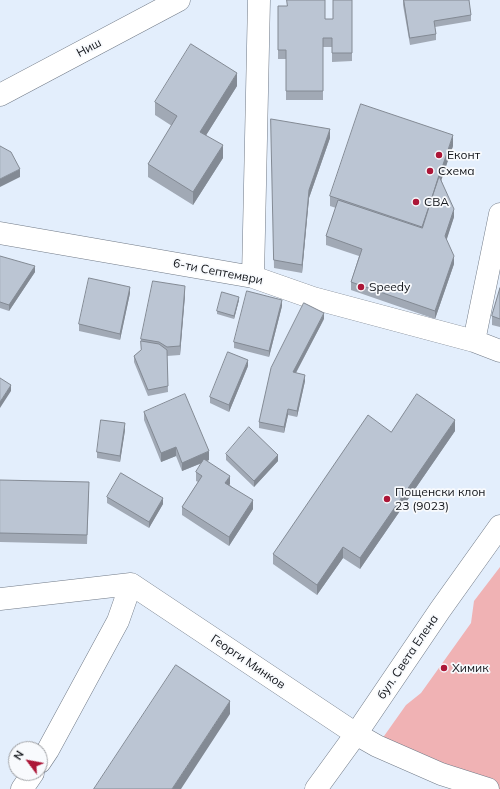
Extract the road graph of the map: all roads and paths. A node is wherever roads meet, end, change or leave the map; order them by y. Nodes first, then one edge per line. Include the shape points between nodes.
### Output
1 (179, 0) edge
2 (259, 0) edge
3 (0, 95) edge
4 (500, 214) edge
5 (0, 233) edge
6 (253, 277) junction
7 (474, 341) junction
8 (500, 351) edge
9 (500, 526) edge
10 (131, 584) junction
11 (0, 599) edge
12 (356, 734) junction
13 (48, 750) edge
14 (316, 789) edge
15 (488, 789) edge

1 - 3 street, Ниш
2 - 6 street
4 - 7 street
5 - 6 street, 6-ти Септември
6 - 7 street, 6-ти Септември via 314,298
7 - 8 street, 6-ти Септември
9 - 12 street, бул. Света Елена
10 - 11 street
10 - 12 street, Георги Минков
10 - 13 street via 118,621
12 - 14 street, бул. Света Елена
12 - 15 street, Георги Минков via 441,774

